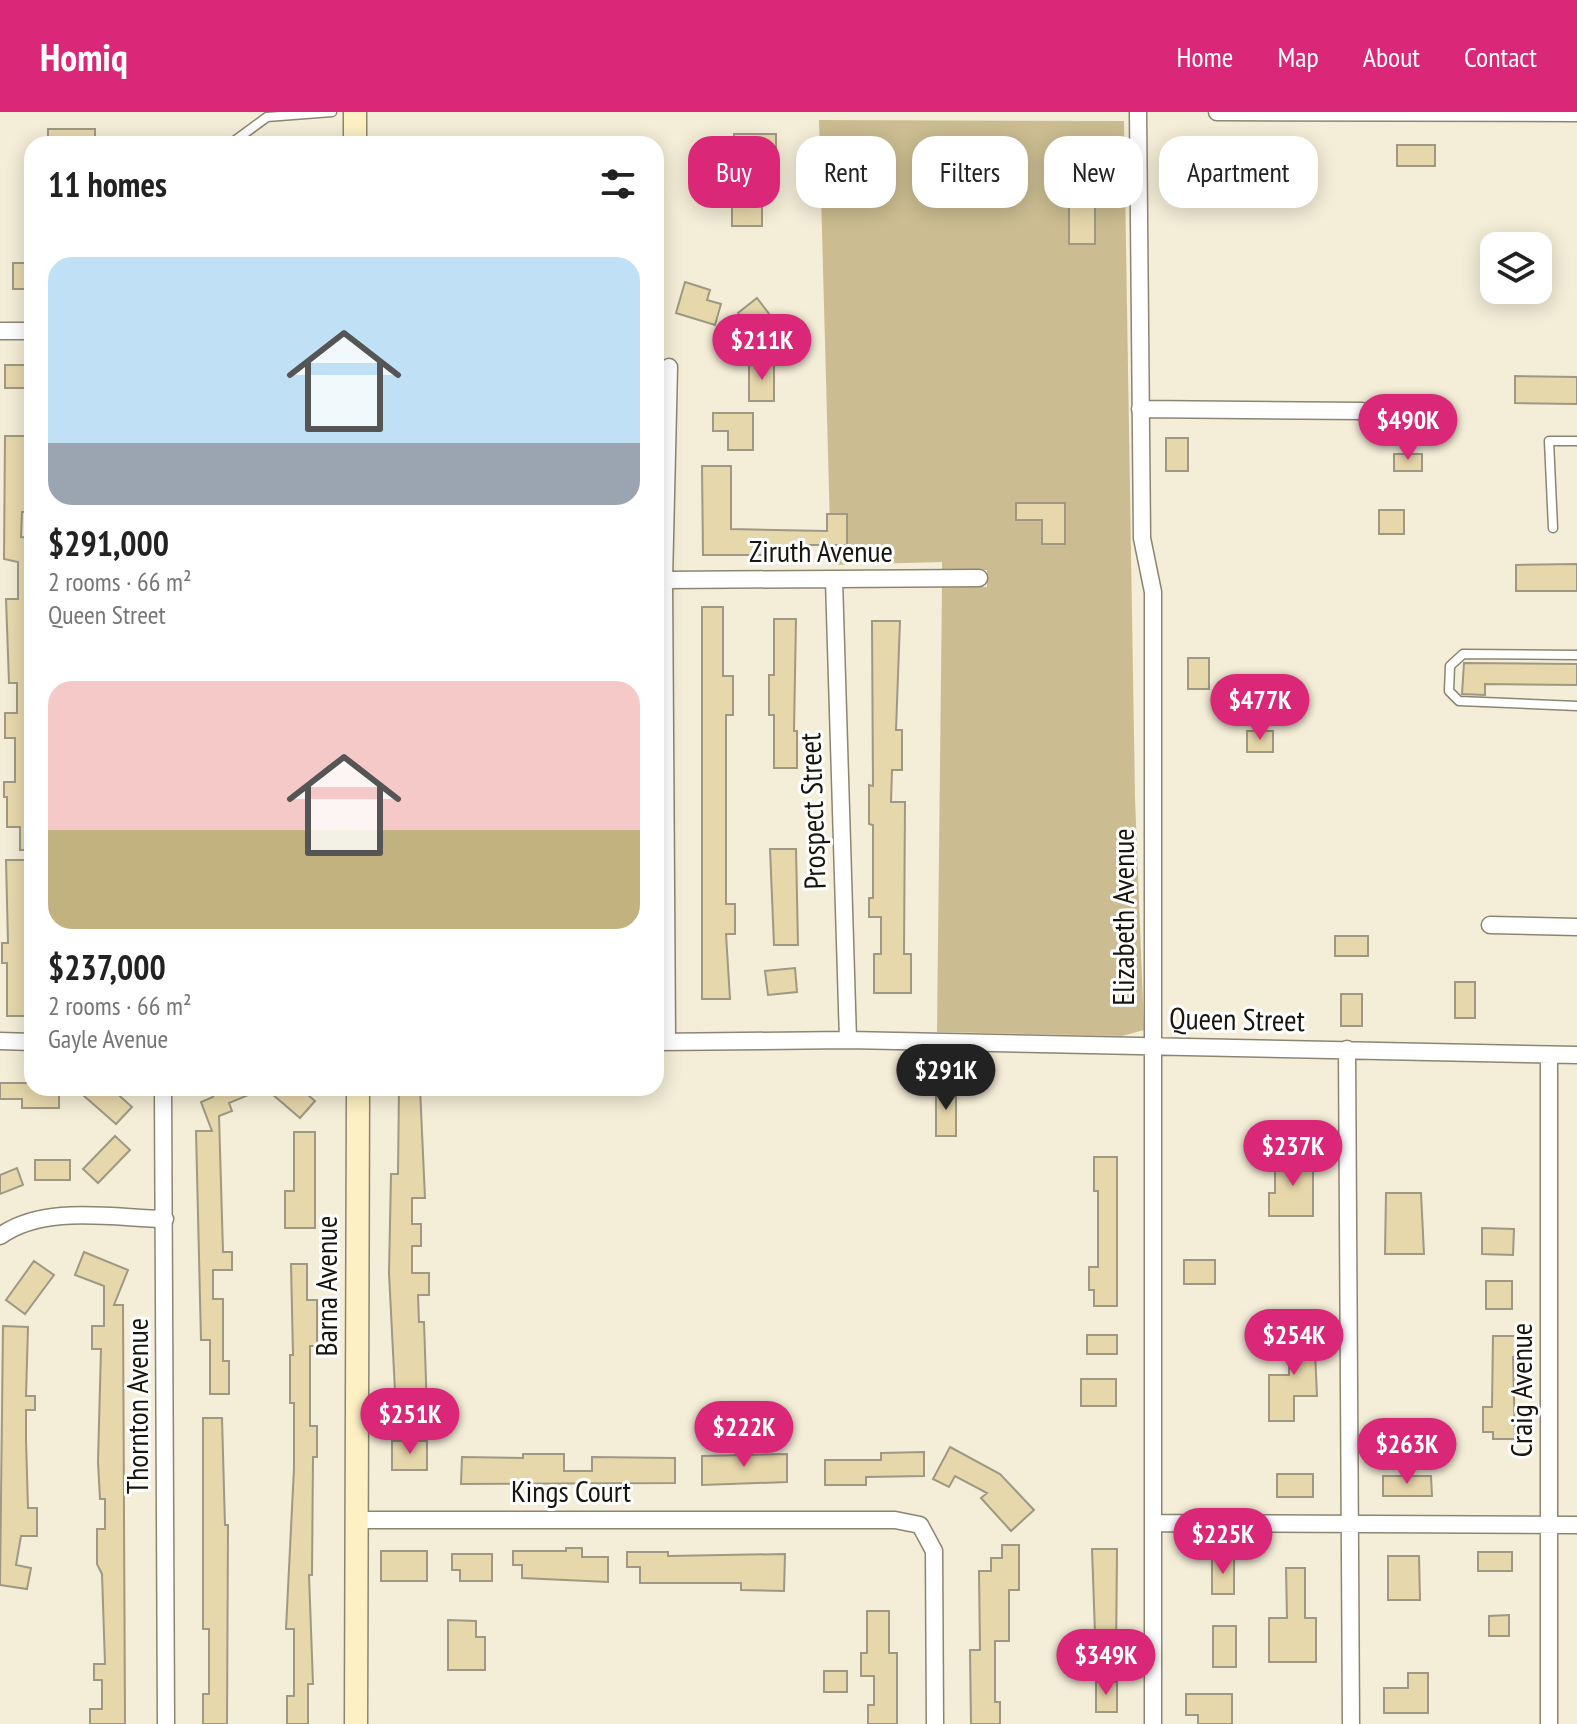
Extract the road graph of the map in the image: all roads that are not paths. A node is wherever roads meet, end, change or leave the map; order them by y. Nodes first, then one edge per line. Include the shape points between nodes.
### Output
1 (332, 112) edge
2 (355, 112) edge
3 (1138, 112) edge
4 (1217, 112) edge
5 (1577, 113) edge
6 (241, 136) edge
7 (355, 136) edge
8 (0, 331) edge
9 (24, 331) edge
10 (669, 367) dead end
11 (1140, 409) junction
12 (1362, 411) dead end
13 (1577, 441) edge
14 (1553, 528) dead end
15 (979, 578) dead end
16 (664, 580) joint
17 (834, 580) junction
18 (1577, 655) edge
19 (1577, 706) edge
20 (1490, 925) dead end
21 (1577, 927) edge
22 (848, 1040) junction
23 (0, 1041) edge
24 (24, 1042) edge
25 (664, 1042) edge
26 (1152, 1047) junction
27 (1347, 1049) junction
28 (1577, 1055) edge
29 (1549, 1056) junction
30 (163, 1096) edge
31 (358, 1096) edge
32 (165, 1219) junction
33 (0, 1236) edge
34 (356, 1520) junction
35 (1154, 1523) junction
36 (1349, 1524) junction
37 (1550, 1525) junction
38 (1577, 1525) edge
39 (166, 1724) edge
40 (356, 1724) edge
41 (935, 1724) edge
42 (1153, 1724) edge
43 (1351, 1724) edge
44 (1549, 1724) edge

1 - 6 lane via 267,117
2 - 7 street
3 - 11 street, Elizabeth Avenue
4 - 5 street
8 - 9 street
10 - 16 street
11 - 12 street
11 - 26 street, Elizabeth Avenue via 1142,538 1153,592
13 - 14 lane via 1549,441
15 - 17 street, Ziruth Avenue
16 - 17 street, Ziruth Avenue
17 - 22 street, Prospect Street
18 - 19 lane via 1463,654 1450,666 1449,691 1459,701
20 - 21 street
22 - 25 street, Queen Street
22 - 26 street, Queen Street
23 - 24 street
26 - 27 street, Queen Street
26 - 35 street, Elizabeth Avenue
27 - 29 street, Queen Street
27 - 36 street
28 - 29 street, Queen Street
29 - 37 street, Craig Avenue
30 - 32 street, Thornton Avenue
31 - 34 street, Barna Avenue
32 - 33 street via 44,1218
32 - 39 street, Thornton Avenue
34 - 40 street, Barna Avenue
34 - 41 street, Kings Court via 895,1520 920,1525 934,1551
35 - 36 street
35 - 42 street, Elizabeth Avenue
36 - 37 street
36 - 43 street
37 - 38 street
37 - 44 street, Craig Avenue

